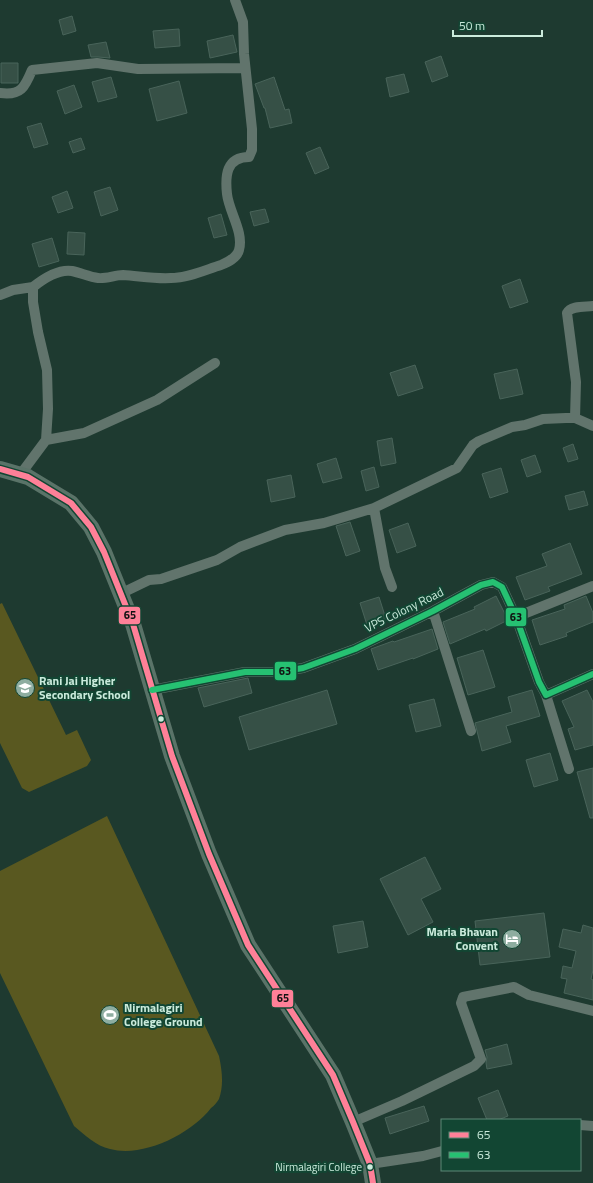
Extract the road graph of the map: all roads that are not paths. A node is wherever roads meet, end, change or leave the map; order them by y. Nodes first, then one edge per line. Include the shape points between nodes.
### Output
1 (235, 0) edge
2 (245, 68) junction
3 (0, 93) edge
4 (33, 287) junction
5 (0, 295) edge
6 (593, 306) edge
7 (215, 363) dead end
8 (575, 418) junction
9 (593, 426) edge
10 (46, 440) junction
11 (0, 469) edge
12 (20, 475) junction
13 (374, 508) junction
14 (593, 586) edge
15 (392, 587) dead end
16 (120, 594) junction
17 (433, 611) junction
18 (516, 617) junction
19 (593, 674) edge
20 (152, 690) junction
21 (546, 695) junction
22 (471, 731) dead end
23 (569, 769) dead end
24 (593, 1011) edge
25 (354, 1122) junction
26 (581, 1125) edge
27 (593, 1126) edge
28 (441, 1151) edge
29 (370, 1164) junction
30 (374, 1183) edge

1 - 2 street via 243,22
2 - 3 street via 138,69 97,63 32,70 25,87 17,93
2 - 4 street via 252,150 249,157 233,161 227,173 227,195 240,238 239,250 234,258 196,274 172,278 121,275 99,278 70,271 56,274
4 - 5 street
4 - 10 street via 33,302 46,370
6 - 8 street via 573,308 567,313 576,382
7 - 10 street via 144,406 84,433
8 - 9 street
8 - 13 street via 543,419 512,427 479,441 473,445 457,468
10 - 12 street
11 - 12 main road
12 - 16 main road via 28,477 71,503 91,527
13 - 15 street via 385,568
13 - 16 street via 324,523 285,530 240,547 217,560 161,579 149,580
14 - 18 street
16 - 20 main road via 133,624
17 - 18 street, VPS Colony Road via 481,585 493,582 502,587
17 - 20 street, VPS Colony Road via 355,649 303,668 279,672 245,672
17 - 22 street
18 - 21 street, VPS Colony Road
19 - 21 street
20 - 25 main road via 168,744 209,854 248,945 333,1075
21 - 23 street, VPS Colony Road
24 - 25 street via 529,995 514,987 463,996 461,1003 481,1059 474,1066
25 - 29 main road
26 - 27 street
28 - 29 street
29 - 30 main road

